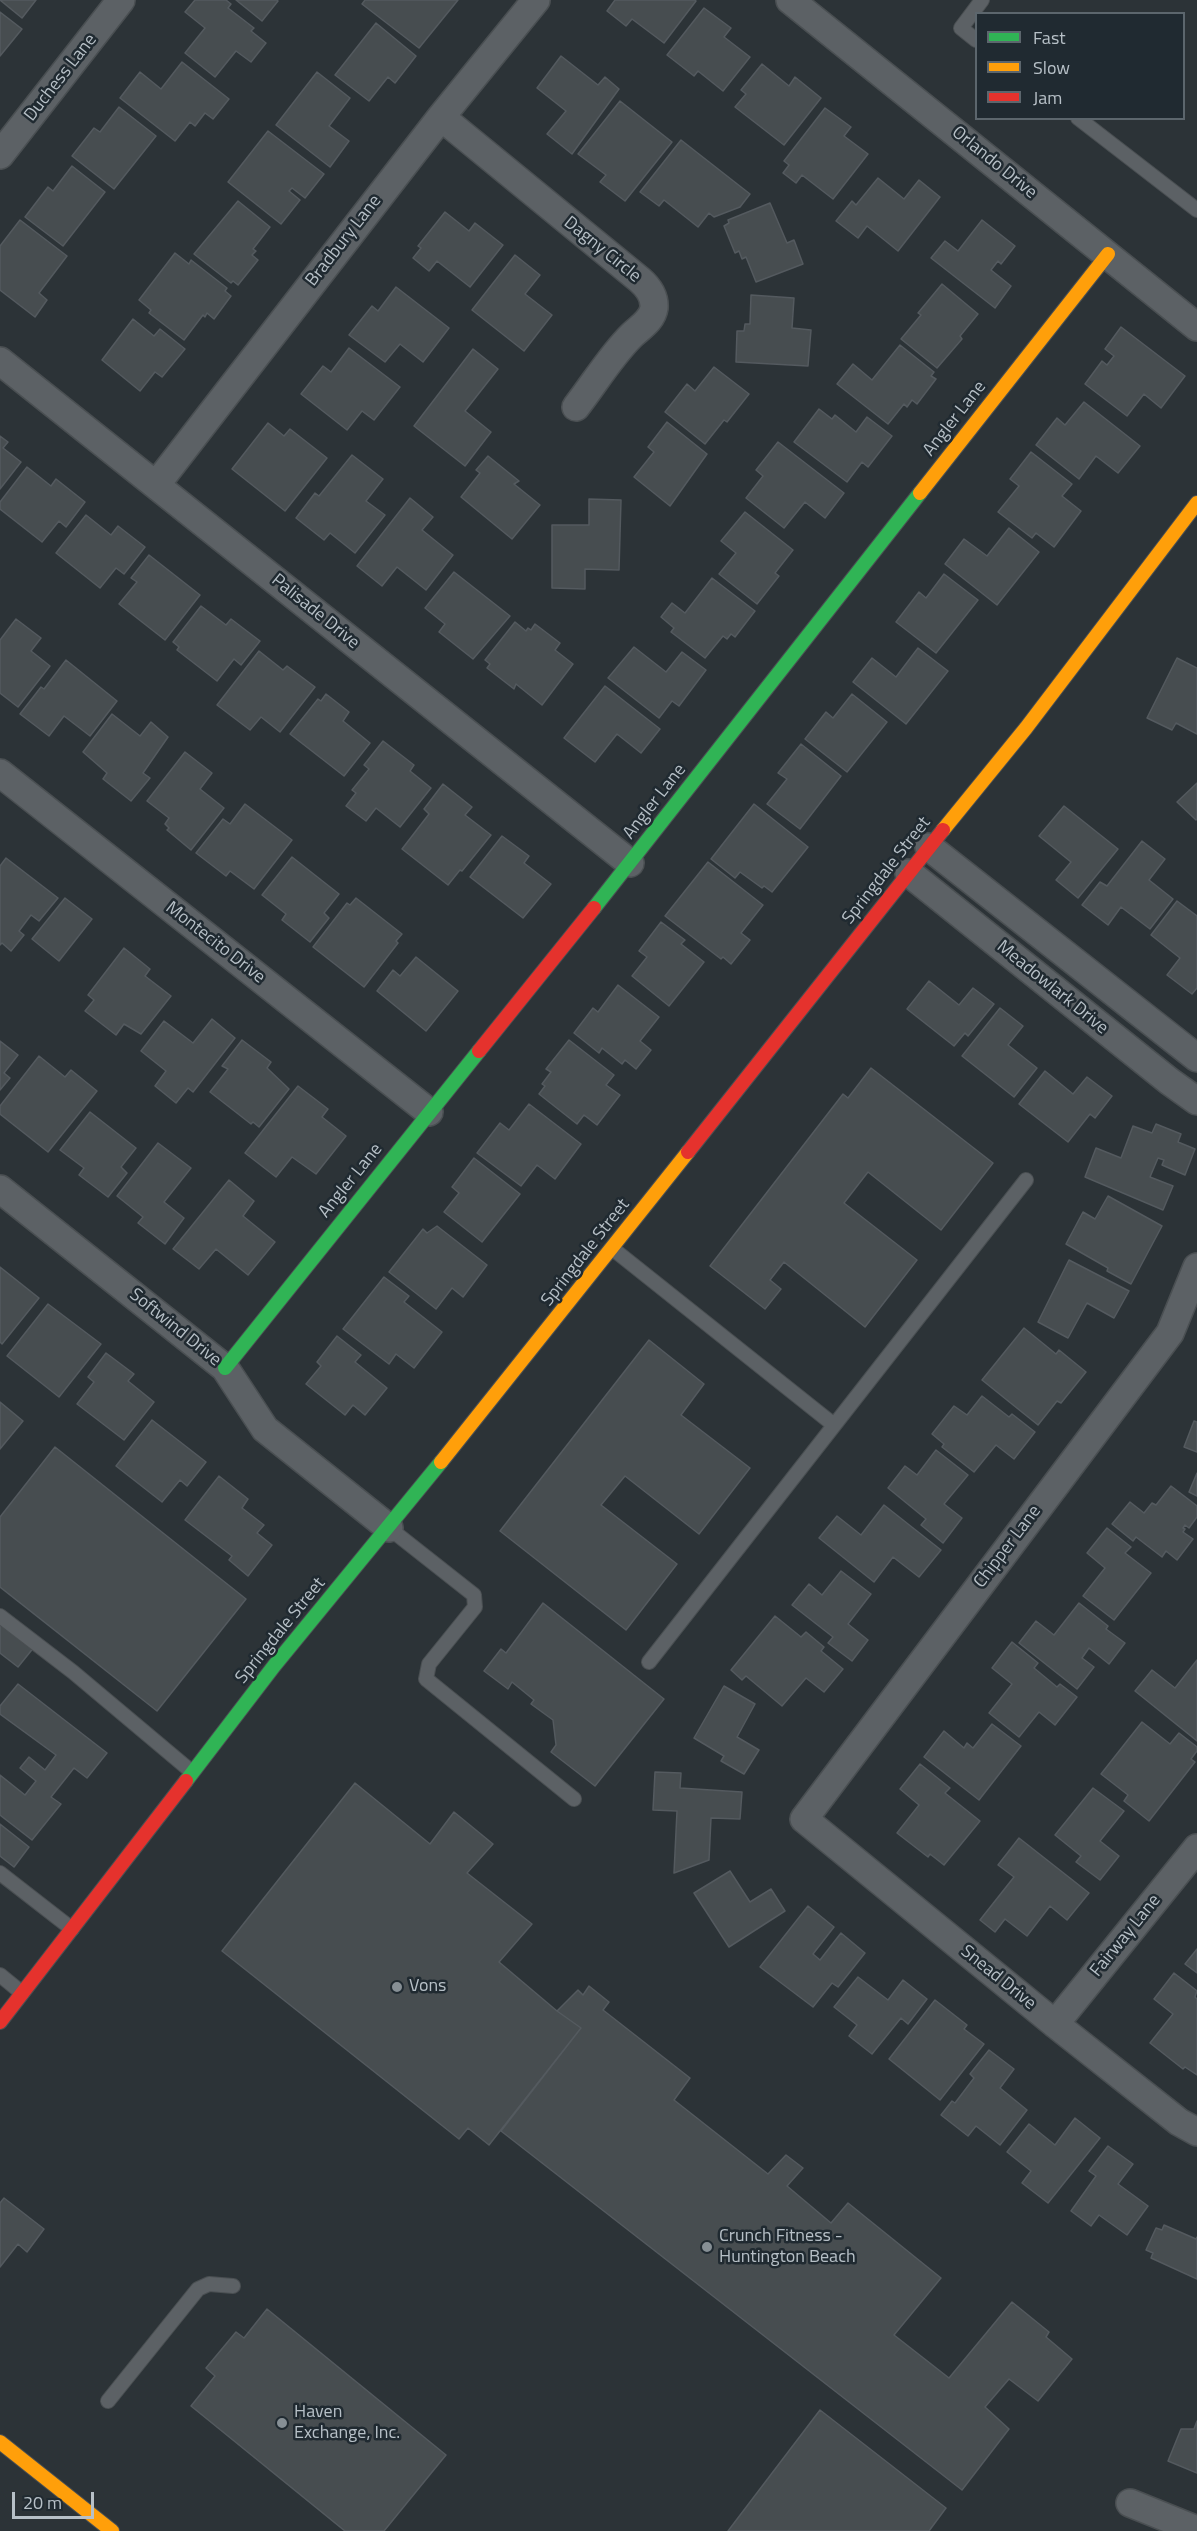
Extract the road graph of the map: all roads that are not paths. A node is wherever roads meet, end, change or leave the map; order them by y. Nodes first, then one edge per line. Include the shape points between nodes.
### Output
1 (121, 0) edge
2 (536, 0) edge
3 (790, 0) edge
4 (982, 0) edge
5 (975, 39) edge
6 (441, 117) junction
7 (1081, 120) edge
8 (0, 155) edge
9 (1197, 210) edge
10 (1108, 254) junction
11 (1197, 327) edge
12 (0, 361) edge
13 (576, 407) dead end
14 (156, 485) junction
15 (1197, 503) edge
16 (0, 774) edge
17 (929, 847) junction
18 (630, 863) junction
19 (909, 873) junction
20 (1197, 1058) edge
21 (1197, 1101) edge
22 (429, 1112) junction
23 (1026, 1180) dead end
24 (0, 1189) edge
25 (612, 1249) junction
26 (1197, 1267) edge
27 (225, 1368) junction
28 (834, 1425) junction
29 (388, 1528) junction
30 (0, 1616) edge
31 (649, 1662) dead end
32 (192, 1772) junction
33 (574, 1799) dead end
34 (804, 1819) joint
35 (1197, 1848) edge
36 (0, 1873) edge
37 (72, 1929) junction
38 (0, 1975) edge
39 (22, 1993) junction
40 (0, 2022) edge
41 (1055, 2024) junction
42 (1197, 2132) edge
43 (233, 2286) dead end
44 (108, 2401) dead end
45 (0, 2442) edge
46 (1130, 2503) dead end
47 (1197, 2530) edge
48 (111, 2531) edge

1 - 8 street, Duchess Lane
2 - 6 street, Bradbury Lane
3 - 10 street, Orlando Drive
4 - 5 lane via 961,28
6 - 13 street, Dagny Circle via 640,280 653,298 650,318 630,337
6 - 14 street, Bradbury Lane
7 - 9 lane
10 - 11 street, Orlando Drive
10 - 18 main road, Angler Lane
12 - 14 street, Palisade Drive
14 - 18 street, Palisade Drive
15 - 17 main road, Springdale Street via 1026,728
16 - 22 street, Montecito Drive
17 - 19 main road, Springdale Street
17 - 20 street, Meadowlark Drive
18 - 22 main road, Angler Lane
19 - 21 street, Meadowlark Drive
19 - 25 main road, Springdale Street
22 - 27 main road, Angler Lane
23 - 28 lane
24 - 27 street, Softwind Drive
25 - 28 lane
25 - 29 main road, Springdale Street
26 - 34 street, Chipper Lane via 1170,1333
27 - 29 street, Softwind Drive via 265,1429
28 - 31 lane
29 - 32 main road, Springdale Street
29 - 33 lane via 474,1595 475,1607 429,1664 426,1678
30 - 32 lane
32 - 37 main road, Springdale Street
34 - 41 street, Snead Drive
35 - 41 street, Fairway Lane
36 - 37 lane
37 - 39 main road, Springdale Street
38 - 39 lane
39 - 40 main road, Springdale Street
41 - 42 street, Snead Drive
43 - 44 lane via 209,2284 198,2289
45 - 48 main road
46 - 47 street

